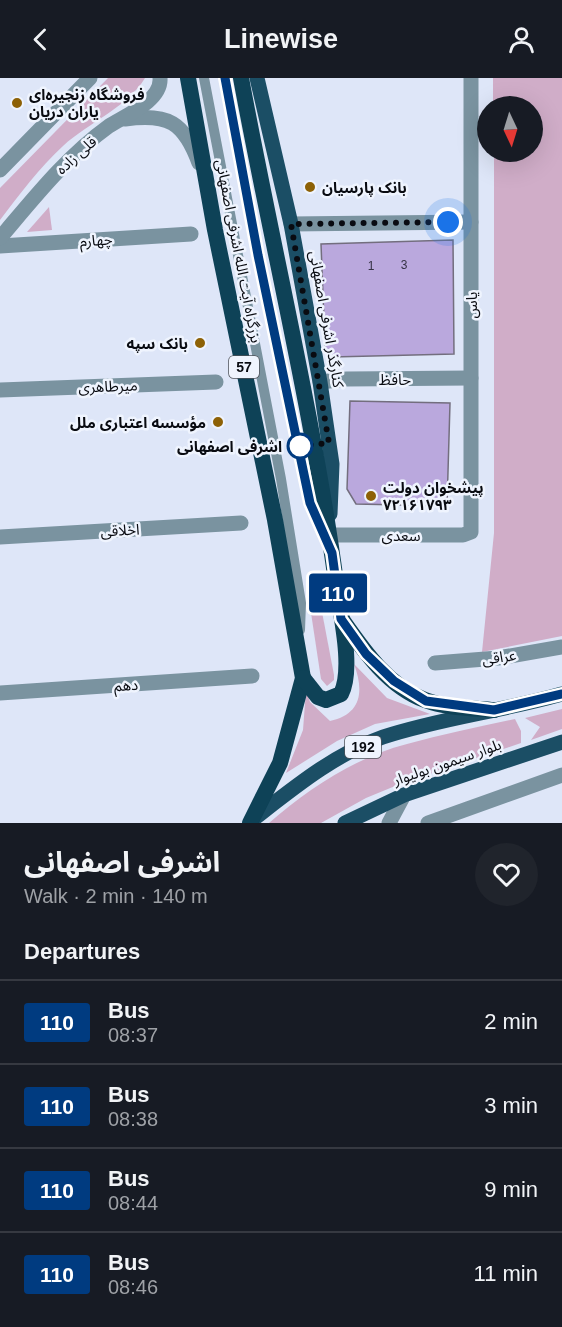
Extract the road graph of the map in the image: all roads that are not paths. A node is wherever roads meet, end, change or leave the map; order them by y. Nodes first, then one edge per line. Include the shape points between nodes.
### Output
1 (90, 78) edge
2 (160, 78) edge
3 (188, 78) edge
4 (204, 78) edge
5 (225, 78) edge
6 (241, 78) edge
7 (257, 78) edge
8 (471, 78) edge
9 (119, 120) junction
10 (3, 163) edge
11 (207, 185) junction
12 (471, 222) junction
13 (291, 224) junction
14 (191, 234) dead end
15 (0, 238) edge
16 (0, 246) edge
17 (471, 378) junction
18 (216, 382) dead end
19 (320, 382) junction
20 (0, 390) edge
21 (241, 523) dead end
22 (471, 532) joint
23 (330, 535) junction
24 (0, 537) edge
25 (332, 553) junction
26 (341, 619) junction
27 (562, 647) edge
28 (299, 655) junction
29 (435, 663) dead end
30 (252, 676) dead end
31 (303, 678) junction
32 (0, 693) edge
33 (562, 694) edge
34 (494, 710) junction
35 (562, 742) edge
36 (562, 775) edge
37 (404, 795) junction
38 (249, 823) edge
39 (345, 823) edge
40 (388, 823) edge
41 (428, 823) edge

1 - 10 street
2 - 9 street via 152,97
3 - 11 highway, بزرگراه آیت الله اشرفی اصفهانی / 57
4 - 28 lane via 281,479 301,603
5 - 25 lane via 310,503
6 - 23 highway
7 - 13 main road, کنارگذر اشرفی اصفهانی
8 - 12 street, یاس
9 - 11 street, قلی زاده via 157,116 170,120 193,147
9 - 15 street, قلی زاده via 86,143 52,176
11 - 28 highway, بزرگراه آیت الله اشرفی اصفهانی / 57
12 - 13 street
12 - 17 street, یاس
13 - 19 main road, کنارگذر اشرفی اصفهانی
14 - 16 street, چهارم
17 - 19 street, حافظ
17 - 22 street, یاس
18 - 20 street, میرطاهری
19 - 23 main road, کنارگذر اشرفی اصفهانی via 332,464
21 - 24 street, اخلاقی
22 - 23 street, سعدی
23 - 25 highway
25 - 26 highway
26 - 31 highway via 347,677 341,694 326,700 318,697
26 - 34 highway via 366,654 409,692 426,701
27 - 29 street, عراقی
28 - 31 highway, بزرگراه آیت الله اشرفی اصفهانی / 57
30 - 32 street, دهم
31 - 38 highway, 57 via 280,763
33 - 34 main road, 192
34 - 38 main road, 192 via 381,738 305,780
35 - 37 main road, بلوار سیمون بولیوار
36 - 41 street
37 - 39 main road, بلوار سیمون بولیوار
37 - 40 street

